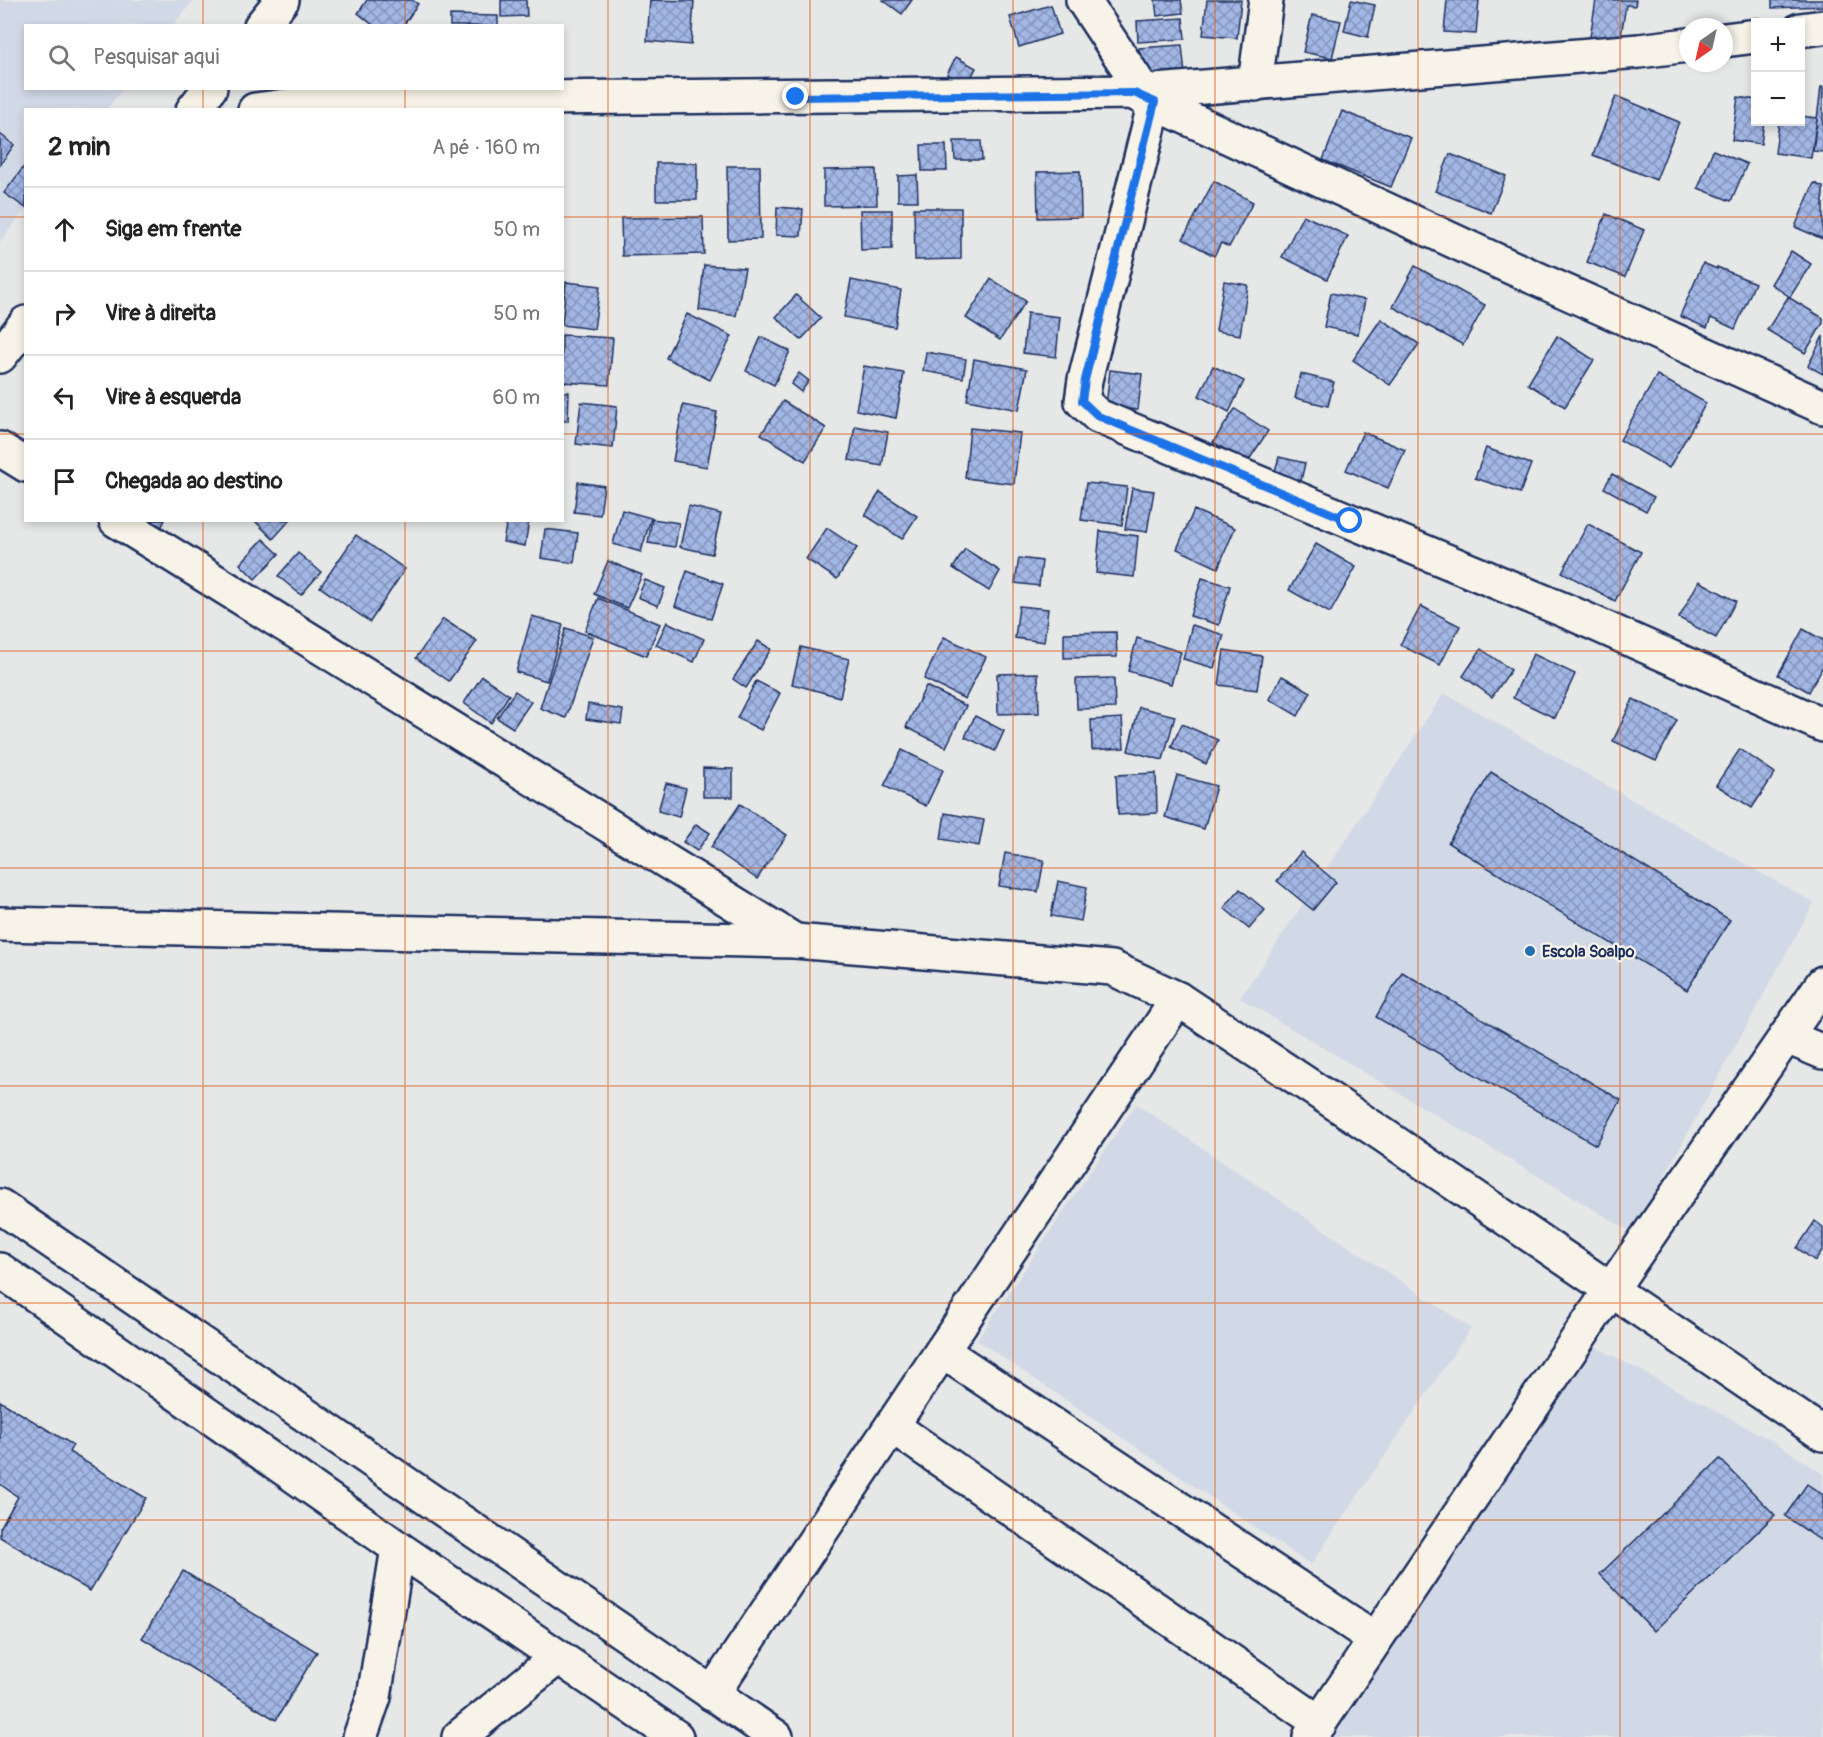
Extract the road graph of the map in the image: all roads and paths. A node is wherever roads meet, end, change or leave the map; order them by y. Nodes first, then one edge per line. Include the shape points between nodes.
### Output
1 (282, 0) edge
2 (1083, 0) edge
3 (1266, 0) edge
4 (263, 24) edge
5 (1823, 27) edge
6 (1805, 29) edge
7 (1751, 37) edge
8 (1733, 39) edge
9 (1679, 46) edge
10 (1255, 84) junction
11 (208, 90) edge
12 (1144, 96) junction
13 (195, 108) edge
14 (270, 108) edge
15 (24, 326) edge
16 (0, 356) edge
17 (1823, 407) edge
18 (0, 449) edge
19 (24, 464) edge
20 (119, 522) edge
21 (1823, 725) edge
22 (0, 924) edge
23 (795, 941) junction
24 (1823, 983) edge
25 (1178, 999) junction
26 (1786, 1037) junction
27 (1823, 1052) edge
28 (0, 1206) edge
29 (0, 1270) edge
30 (1610, 1291) junction
31 (942, 1351) junction
32 (892, 1426) junction
33 (1823, 1434) edge
34 (398, 1548) junction
35 (1375, 1639) junction
36 (558, 1657) junction
37 (712, 1694) junction
38 (1315, 1730) edge
39 (360, 1737) edge
40 (459, 1737) edge
41 (676, 1737) edge
42 (776, 1737) edge

1 - 4 street
2 - 12 street
3 - 10 street
5 - 6 street
7 - 8 street
9 - 10 street
10 - 12 street
11 - 13 street
12 - 14 street via 522,99
12 - 17 street
12 - 21 street via 1085,380 1082,401 1098,416 1571,613
15 - 16 street
18 - 19 street
20 - 23 street
22 - 23 street
23 - 25 street via 1112,968
24 - 26 street
25 - 30 street
25 - 31 street
26 - 27 street
26 - 30 street
28 - 37 street
29 - 34 street
30 - 33 street
30 - 35 street
31 - 32 street
31 - 35 street
32 - 37 street
32 - 38 street
34 - 36 street
34 - 39 street via 374,1697
35 - 38 street
36 - 40 street
36 - 41 street
37 - 42 street

